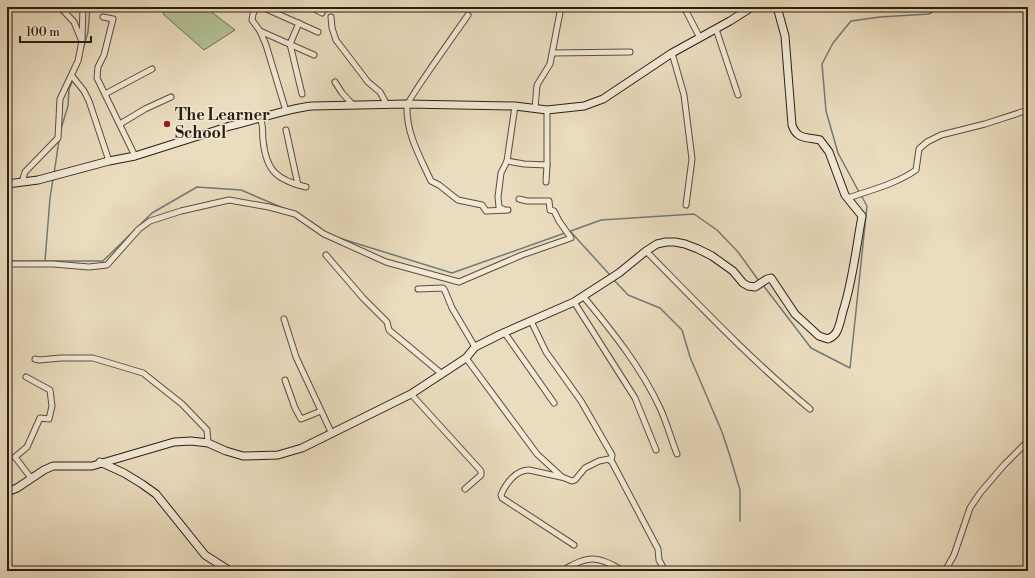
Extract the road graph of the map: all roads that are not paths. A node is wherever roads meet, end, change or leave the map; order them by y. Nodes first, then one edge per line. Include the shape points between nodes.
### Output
1 (60, 7) edge
2 (83, 7) edge
3 (256, 7) edge
4 (262, 7) edge
5 (311, 7) edge
6 (561, 7) edge
7 (684, 7) edge
8 (752, 7) edge
9 (777, 7) edge
10 (322, 13) dead end
11 (468, 15) dead end
12 (104, 17) dead end
13 (331, 17) dead end
14 (300, 23) junction
15 (716, 29) junction
16 (260, 31) junction
17 (318, 32) dead end
18 (700, 38) junction
19 (82, 41) junction
20 (290, 44) junction
21 (630, 52) dead end
22 (553, 53) junction
23 (672, 53) junction
24 (314, 55) dead end
25 (152, 69) dead end
26 (72, 76) junction
27 (335, 82) dead end
28 (105, 94) junction
29 (302, 94) dead end
30 (738, 96) dead end
31 (171, 97) dead end
32 (407, 104) junction
33 (387, 105) junction
34 (354, 106) junction
35 (515, 106) junction
36 (535, 108) junction
37 (547, 110) junction
38 (1028, 110) edge
39 (286, 111) junction
40 (260, 119) junction
41 (120, 124) junction
42 (286, 130) dead end
43 (135, 156) junction
44 (109, 161) junction
45 (507, 161) junction
46 (547, 165) junction
47 (22, 182) junction
48 (546, 182) dead end
49 (7, 184) edge
50 (298, 185) junction
51 (306, 187) dead end
52 (518, 198) dead end
53 (848, 198) junction
54 (686, 205) dead end
55 (646, 251) junction
56 (326, 255) dead end
57 (7, 264) edge
58 (418, 289) dead end
59 (583, 296) junction
60 (574, 302) junction
61 (284, 319) dead end
62 (531, 321) junction
63 (504, 332) junction
64 (475, 348) junction
65 (466, 358) junction
66 (35, 359) dead end
67 (442, 374) junction
68 (26, 377) dead end
69 (284, 380) dead end
70 (411, 394) junction
71 (554, 404) dead end
72 (810, 409) dead end
73 (321, 411) junction
74 (332, 434) junction
75 (1028, 441) edge
76 (208, 443) junction
77 (656, 450) dead end
78 (678, 454) dead end
79 (611, 461) junction
80 (100, 462) junction
81 (562, 477) junction
82 (31, 478) junction
83 (465, 490) dead end
84 (7, 492) edge
85 (574, 545) dead end
86 (229, 571) edge
87 (562, 571) edge
88 (623, 571) edge
89 (665, 571) edge
90 (945, 571) edge

1 - 19 street via 74,22
2 - 19 street
3 - 16 street via 252,20
4 - 14 street
5 - 10 street
6 - 22 street
7 - 18 street
8 - 15 street
9 - 53 street via 785,36 792,125 799,136 820,140 829,152
11 - 32 street
12 - 28 street via 113,19 104,55 98,67 97,78
13 - 33 street via 336,40 368,82 380,92
14 - 17 street
14 - 20 street
15 - 18 street
15 - 30 street
16 - 20 street
16 - 39 street via 272,59
18 - 23 street
19 - 26 street
20 - 24 street
20 - 29 street
21 - 22 street
22 - 36 street via 550,64 537,85
23 - 37 street via 603,99 584,106
23 - 54 street via 684,95 692,159
25 - 28 street
26 - 44 street via 90,102
26 - 47 street via 60,99 58,138 25,172
27 - 34 street
28 - 41 street
31 - 41 street
32 - 33 street
32 - 35 street
32 - 45 street via 408,128 431,181 458,200 482,205 486,211 506,210 499,207 498,197 501,173
33 - 34 street
34 - 39 street via 312,106
35 - 36 street
35 - 45 street
36 - 37 street
37 - 46 street
38 - 53 street via 941,135 919,149 916,170 901,179
39 - 40 street
40 - 43 street
40 - 50 street via 264,150 270,168 282,180
41 - 43 street
42 - 50 street
43 - 44 street
44 - 47 street
45 - 46 street
46 - 48 street
47 - 49 street
50 - 51 street
52 - 57 street via 527,201 549,201 550,210 554,211 571,238 522,255 459,282 386,262 324,234 295,214 269,206 228,200 150,221 139,229 107,265 89,267
53 - 55 street via 862,216 851,283 840,325 834,336 828,339 819,336 795,314 771,278 755,286 748,286 712,256 685,244 666,242
55 - 59 street
55 - 72 street via 750,357
56 - 67 street via 387,322 389,330
58 - 64 street via 443,288 446,291
59 - 60 street
59 - 78 street via 614,332 641,374 660,408
60 - 62 street
60 - 77 street via 635,398
61 - 73 street via 296,356
62 - 63 street
62 - 79 street via 546,352 580,401 612,455
63 - 64 street
63 - 71 street
64 - 65 street
65 - 67 street
65 - 81 street via 537,454
66 - 76 street via 93,358 143,373 182,404 207,430
67 - 70 street
68 - 82 street via 50,390 52,406 49,419 40,418 27,447 15,457
69 - 73 street via 301,419
70 - 74 street
70 - 83 street via 481,471 481,475
73 - 74 street
74 - 76 street via 302,448 278,455 243,456
75 - 90 street via 1004,465 970,508 954,555
76 - 80 street via 174,442
79 - 81 street via 609,459 592,464 575,480
79 - 89 street via 658,549 659,560
80 - 82 street via 92,466 53,466
80 - 86 street via 124,473 156,494 205,555
81 - 85 street via 524,470 516,473 501,495
82 - 84 street
87 - 88 street via 583,560 598,559 610,562

